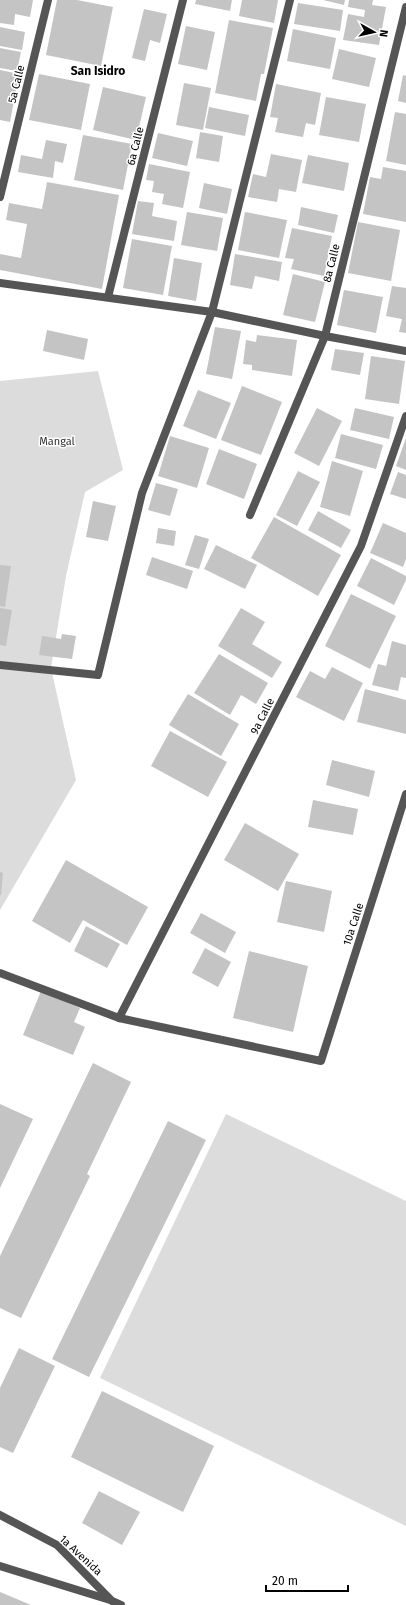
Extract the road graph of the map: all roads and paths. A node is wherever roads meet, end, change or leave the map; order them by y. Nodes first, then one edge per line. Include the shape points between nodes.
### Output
1 (48, 0) edge
2 (183, 0) edge
3 (290, 0) edge
4 (406, 7) edge
5 (0, 197) edge
6 (0, 283) edge
7 (108, 297) junction
8 (212, 312) junction
9 (325, 336) junction
10 (406, 351) edge
11 (406, 416) edge
12 (250, 515) dead end
13 (0, 665) edge
14 (406, 794) edge
15 (0, 973) edge
16 (119, 1018) junction
17 (0, 1515) edge
18 (0, 1566) edge
19 (112, 1603) edge
20 (121, 1605) edge

1 - 5 street, 5a Calle
2 - 7 street, 6a Calle
3 - 8 street
4 - 9 street, 8a Calle
6 - 7 street
7 - 8 street
8 - 9 street
8 - 13 street via 142,493 98,675
9 - 10 street
9 - 12 street, 8a Calle
11 - 16 street, 9a Calle via 361,546
14 - 16 street, 10a Calle via 321,1061
15 - 16 street
17 - 19 street, 1a Avenida via 57,1545
18 - 19 street
19 - 20 street, 1a Avenida

